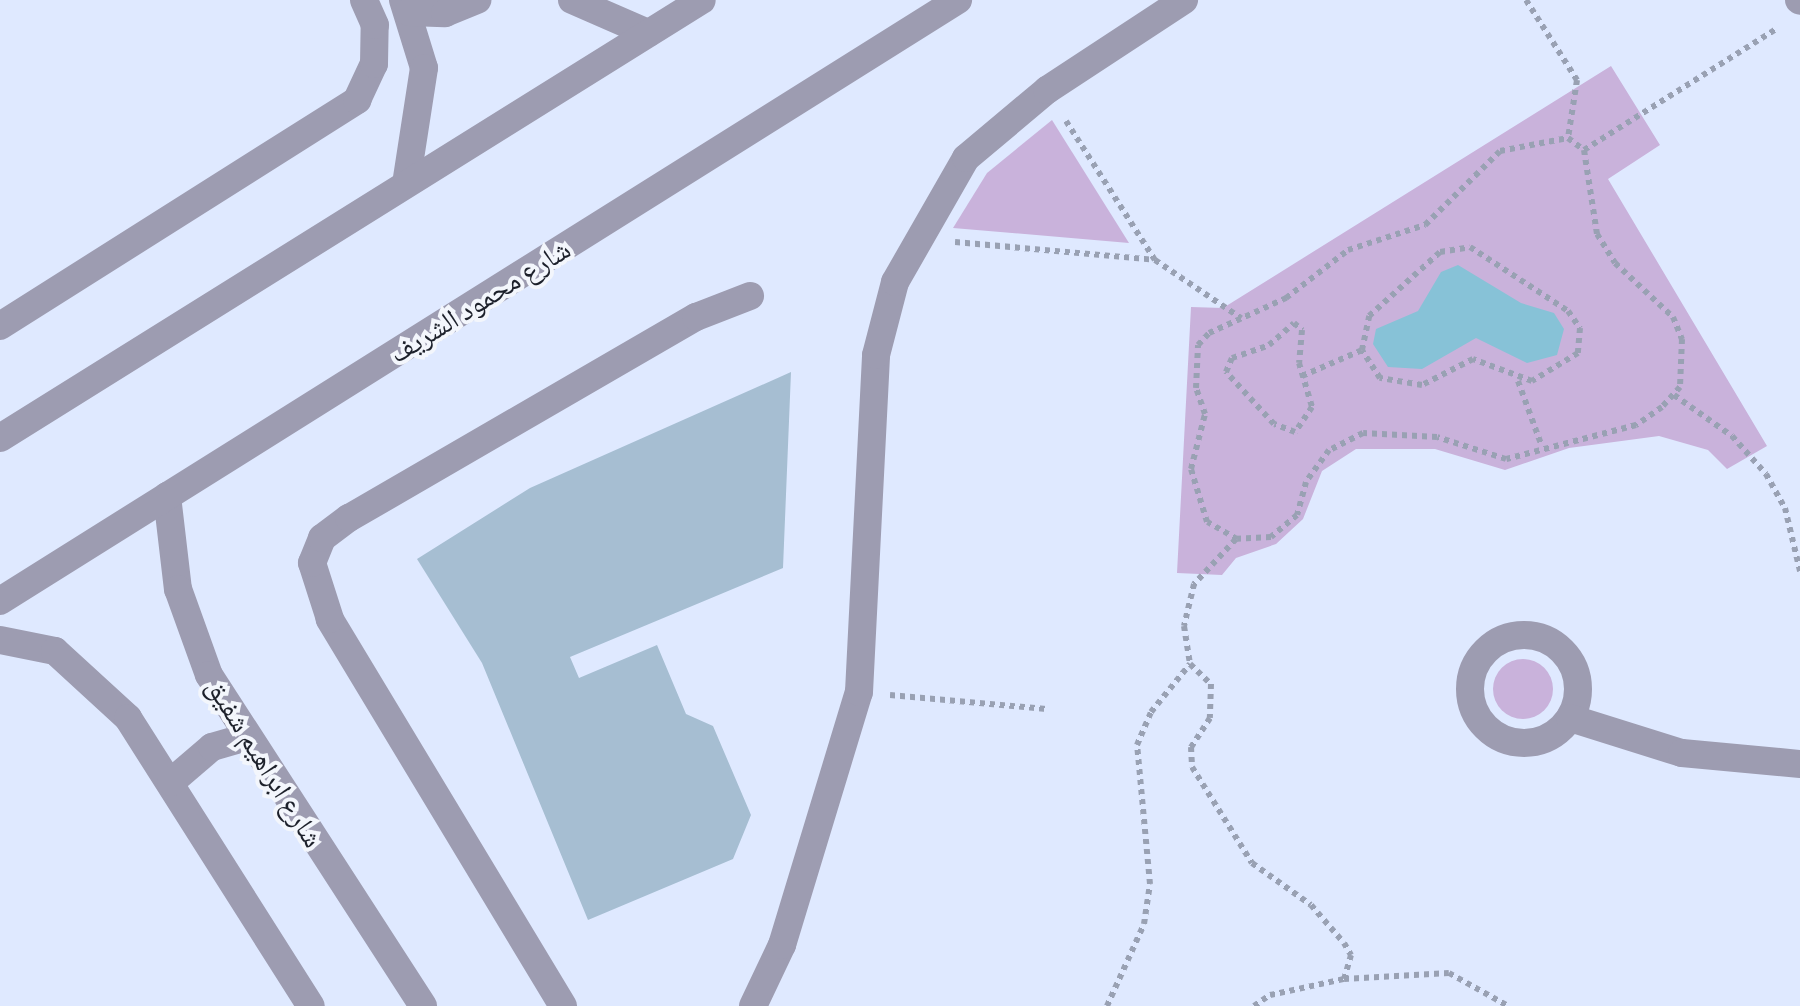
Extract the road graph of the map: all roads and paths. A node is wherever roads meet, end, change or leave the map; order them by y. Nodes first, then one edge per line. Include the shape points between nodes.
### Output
1 (364, 0) edge
2 (478, 0) edge
3 (572, 0) edge
4 (702, 0) edge
5 (958, 0) edge
6 (1184, 0) edge
7 (1526, 0) edge
8 (406, 6) edge
9 (1784, 24) dead end
10 (648, 33) junction
11 (1047, 90) junction
12 (1568, 138) junction
13 (1584, 150) junction
14 (406, 184) junction
15 (914, 238) junction
16 (1154, 260) junction
17 (750, 296) dead end
18 (1241, 318) junction
19 (0, 326) edge
20 (1362, 350) junction
21 (1302, 376) junction
22 (1518, 381) junction
23 (1674, 395) junction
24 (0, 438) edge
25 (1541, 444) junction
26 (167, 496) junction
27 (1236, 539) junction
28 (1800, 571) edge
29 (0, 601) edge
30 (0, 640) edge
31 (1190, 664) junction
32 (859, 692) junction
33 (1046, 710) dead end
34 (1570, 718) dead end
35 (248, 737) junction
36 (1800, 764) edge
37 (170, 782) junction
38 (1344, 979) junction
39 (311, 1006) edge
40 (422, 1006) edge
41 (563, 1006) edge
42 (754, 1006) edge
43 (1107, 1006) edge
44 (1254, 1006) edge
45 (1508, 1006) edge

1 - 19 street via 374,25 374,64 357,100
2 - 8 street via 445,13
3 - 10 street
4 - 10 street
5 - 26 street, شارع محمود الشريف
6 - 11 street
7 - 12 path via 1576,80
8 - 14 street via 424,68
9 - 13 path
10 - 14 street
11 - 15 street via 966,158
11 - 16 path
12 - 13 path
12 - 18 path via 1500,152 1425,225 1348,250 1304,287
13 - 23 path via 1597,234 1615,264 1673,316 1682,339
14 - 24 street
15 - 16 path
15 - 32 street via 876,355
16 - 18 path
17 - 41 street via 696,316 350,518 322,538 312,562 330,619
18 - 27 path via 1198,345 1196,388 1204,414 1191,468 1208,522
20 - 21 path
20 - 22 path via 1380,378 1400,387 1473,359
20 - 22 path via 1378,306 1408,289 1440,252 1470,247 1558,302 1580,328 1578,353 1565,367
21 - 21 path via 1302,330 1294,323 1226,364 1288,432 1309,417
22 - 25 path
23 - 25 path via 1636,424
23 - 28 path via 1732,436 1766,474
25 - 27 path via 1506,459 1437,437 1363,433 1328,450 1306,482 1298,515 1271,537
26 - 29 street, شارع محمود الشريف
26 - 35 street, شارع ابراهيم شفيق via 192,634
27 - 31 path via 1194,584 1184,626
30 - 37 street via 54,651 86,673
31 - 38 path via 1211,684 1210,718 1191,747 1199,786 1252,863 1336,932 1352,955
31 - 43 path via 1151,712 1136,745 1150,884 1144,924
32 - 33 path
32 - 42 street via 782,945
34 - 36 street via 1682,754
35 - 37 street via 212,746
35 - 40 street, شارع ابراهيم شفيق
37 - 39 street
38 - 44 path via 1270,995
38 - 45 path via 1449,973

